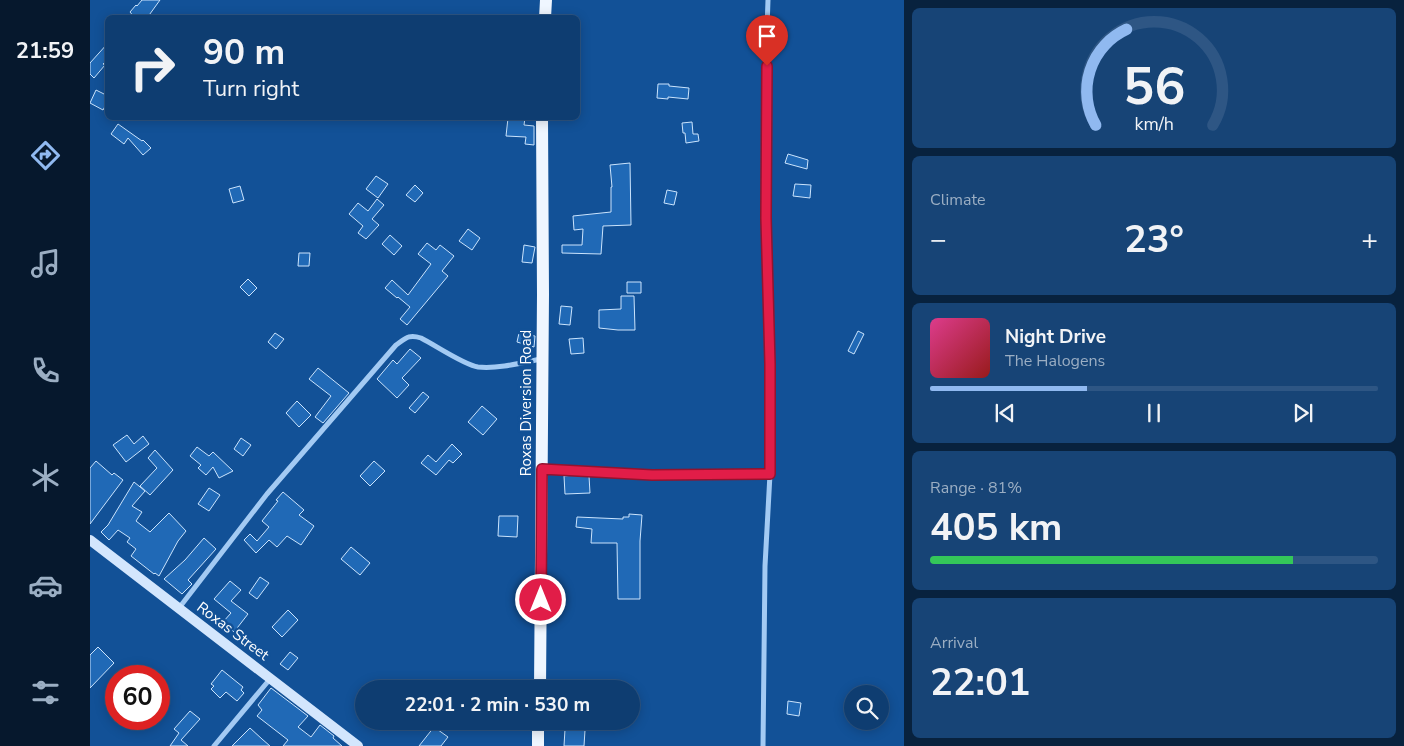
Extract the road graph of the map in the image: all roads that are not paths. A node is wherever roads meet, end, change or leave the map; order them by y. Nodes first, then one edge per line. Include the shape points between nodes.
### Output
1 (546, 0) edge
2 (768, 0) edge
3 (545, 15) edge
4 (542, 120) edge
5 (542, 359) junction
6 (542, 469) junction
7 (770, 474) junction
8 (90, 540) edge
9 (178, 608) junction
10 (271, 678) junction
11 (540, 680) edge
12 (538, 730) edge
13 (214, 746) edge
14 (358, 746) edge
15 (538, 746) edge
16 (763, 746) edge

1 - 3 main road
2 - 7 street via 766,218
4 - 5 main road, Roxas Diversion Road
5 - 6 main road, Roxas Diversion Road
5 - 9 street via 478,367 421,338 406,338 396,345 267,494
6 - 7 street via 652,475
6 - 11 main road, Roxas Diversion Road
7 - 16 street via 765,566
8 - 9 main road, Roxas Street
9 - 10 main road, Roxas Street
10 - 13 street
10 - 14 main road, Roxas Street
12 - 15 main road

